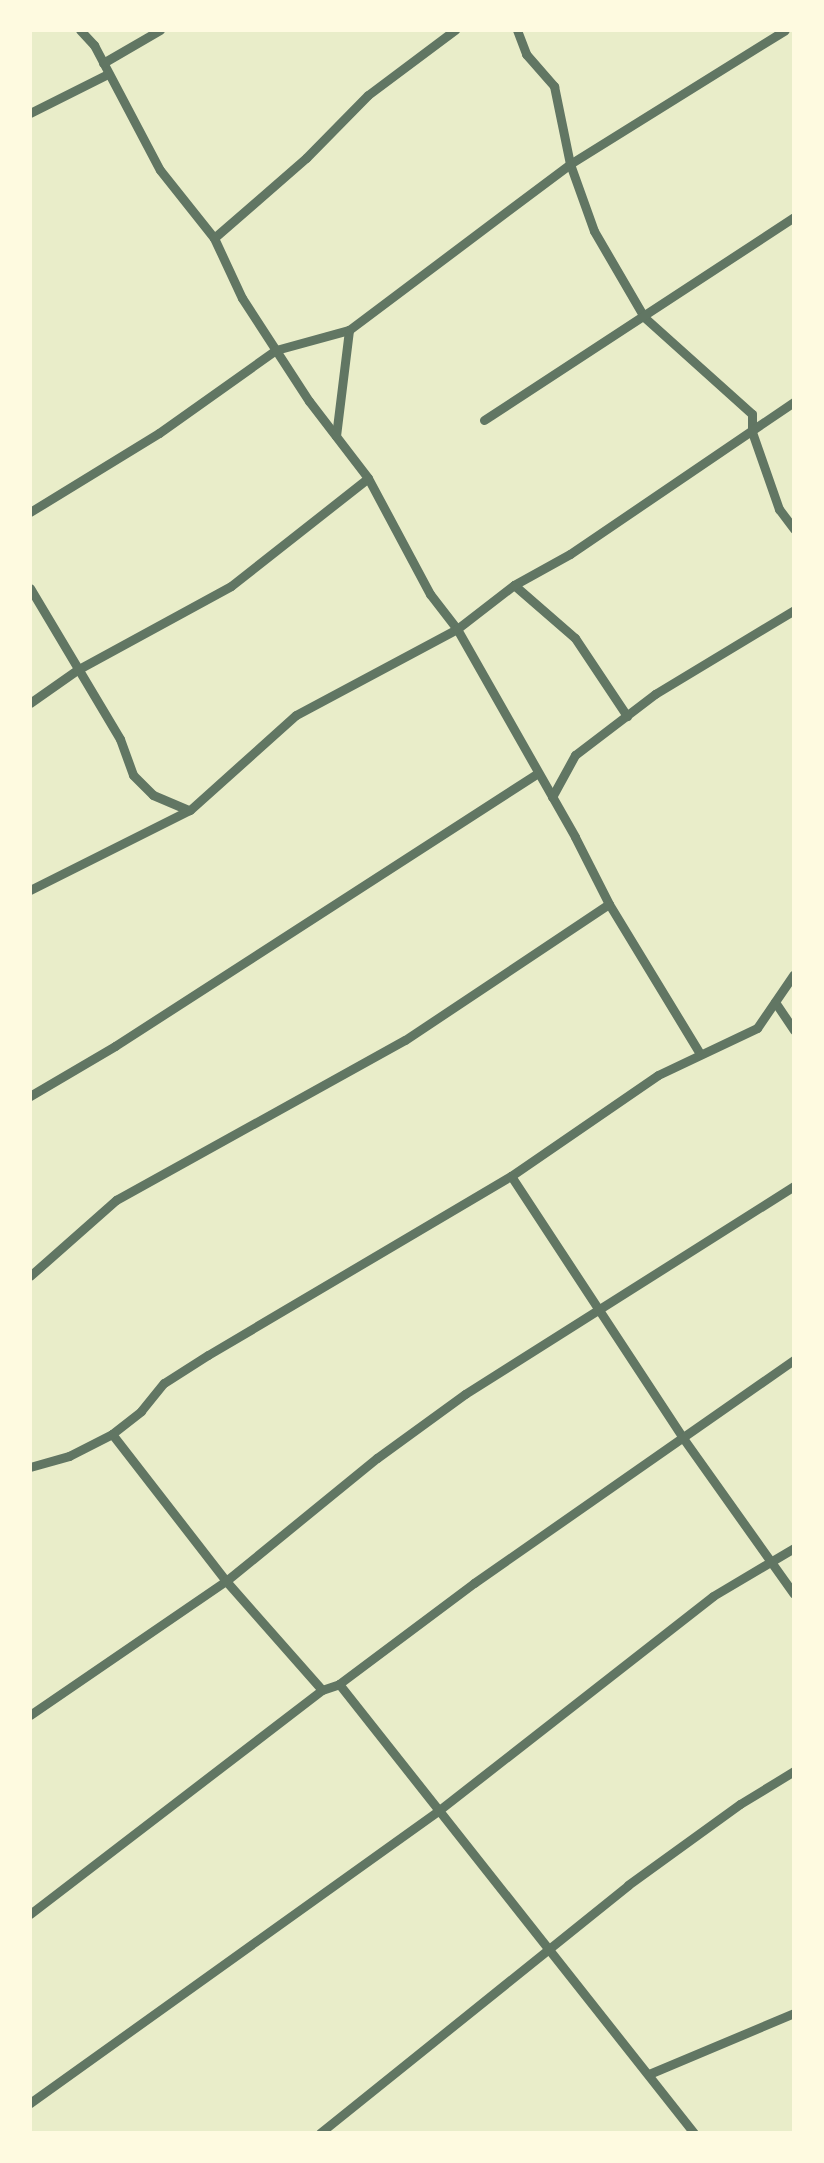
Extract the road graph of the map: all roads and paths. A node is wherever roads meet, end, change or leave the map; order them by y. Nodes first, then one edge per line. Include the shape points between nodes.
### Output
1 (80, 30) edge
2 (160, 30) edge
3 (455, 30) edge
4 (517, 30) edge
5 (785, 30) edge
6 (105, 68) junction
7 (30, 114) edge
8 (570, 164) junction
9 (794, 217) edge
10 (214, 238) junction
11 (644, 317) junction
12 (349, 330) junction
13 (276, 350) junction
14 (794, 402) edge
15 (484, 420) dead end
16 (752, 432) junction
17 (336, 438) junction
18 (368, 478) junction
19 (30, 512) edge
20 (794, 529) edge
21 (514, 584) junction
22 (30, 588) edge
23 (794, 610) edge
24 (458, 629) junction
25 (77, 670) junction
26 (30, 703) edge
27 (627, 716) junction
28 (538, 772) junction
29 (552, 797) junction
30 (190, 810) junction
31 (30, 890) edge
32 (609, 904) junction
33 (794, 974) edge
34 (775, 1002) junction
35 (794, 1030) edge
36 (699, 1052) junction
37 (30, 1096) edge
38 (511, 1176) junction
39 (794, 1186) edge
40 (30, 1276) edge
41 (600, 1308) junction
42 (794, 1360) edge
43 (112, 1434) junction
44 (683, 1438) junction
45 (30, 1468) edge
46 (794, 1548) edge
47 (770, 1562) junction
48 (226, 1581) junction
49 (794, 1594) edge
50 (339, 1684) junction
51 (322, 1690) junction
52 (30, 1715) edge
53 (794, 1772) edge
54 (438, 1811) junction
55 (30, 1914) edge
56 (549, 1947) junction
57 (794, 2014) edge
58 (648, 2074) junction
59 (30, 2103) edge
60 (320, 2133) edge
61 (694, 2133) edge

1 - 6 street
2 - 6 street
3 - 10 street via 368,95
4 - 8 street via 526,54 554,86
5 - 8 street
6 - 7 street
6 - 10 street via 160,170
8 - 11 street via 594,232
8 - 12 street
9 - 11 street
10 - 13 street
11 - 15 street
11 - 16 street via 752,414
12 - 13 street
12 - 17 street
13 - 17 street
13 - 19 street
14 - 16 street
16 - 20 street via 779,509
16 - 21 street
17 - 18 street
18 - 24 street via 430,594
18 - 25 street via 231,586
21 - 24 street
21 - 27 street via 575,638
22 - 25 street
23 - 27 street
24 - 28 street
24 - 30 street via 296,715
25 - 26 street
25 - 30 street via 141,786
27 - 29 street via 575,755
28 - 29 street
28 - 37 street
29 - 32 street
30 - 31 street
32 - 36 street
32 - 40 street via 405,1040 116,1200
33 - 34 street
34 - 35 street
34 - 36 street via 757,1028
36 - 38 street
38 - 41 street
38 - 43 street via 164,1382
39 - 41 street
41 - 44 street
41 - 48 street via 421,1426
42 - 44 street
43 - 45 street
43 - 48 street
44 - 47 street
44 - 50 street
46 - 47 street
47 - 49 street
47 - 54 street via 585,1692
48 - 51 street
48 - 52 street
50 - 51 street
50 - 54 street
51 - 55 street
53 - 56 street via 740,1804
54 - 56 street
54 - 59 street
56 - 58 street
56 - 60 street
57 - 58 street
58 - 61 street

